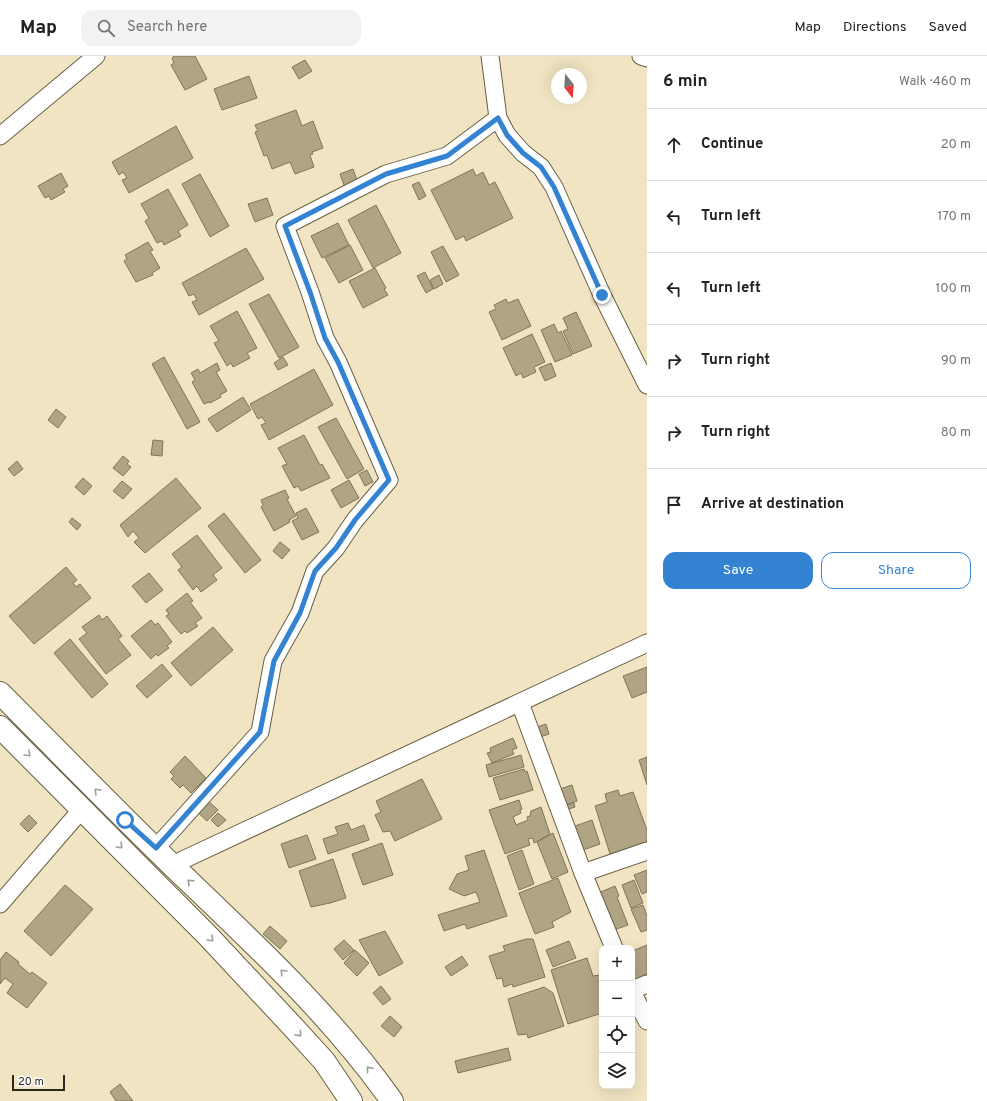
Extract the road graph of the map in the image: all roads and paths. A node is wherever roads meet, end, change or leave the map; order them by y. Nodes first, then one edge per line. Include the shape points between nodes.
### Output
1 (96, 56) edge
2 (490, 56) edge
3 (641, 56) edge
4 (647, 58) edge
5 (498, 118) junction
6 (0, 136) edge
7 (647, 385) edge
8 (647, 643) edge
9 (0, 693) edge
10 (520, 703) junction
11 (0, 727) edge
12 (82, 809) junction
13 (156, 848) junction
14 (647, 851) edge
15 (172, 865) junction
16 (583, 873) junction
17 (0, 904) edge
18 (613, 945) edge
19 (647, 984) edge
20 (635, 990) edge
21 (635, 997) edge
22 (647, 1021) edge
23 (352, 1101) edge
24 (392, 1101) edge

1 - 6 street
2 - 5 street
3 - 4 street
5 - 7 street via 507,135 523,153 541,167 554,187 602,295
5 - 13 street via 447,156 386,174 285,226 325,338 389,480 315,571 300,613 274,661 260,732
8 - 10 street
13 -> 9 main road
10 - 15 street
10 - 16 street
11 -> 12 main road
12 - 17 street
12 -> 23 main road via 209,937 294,1028 324,1061
13 - 15 main road
14 - 16 street
24 -> 15 main road via 371,1071 314,1004 270,958
16 - 18 street
19 - 20 street
21 - 22 street

